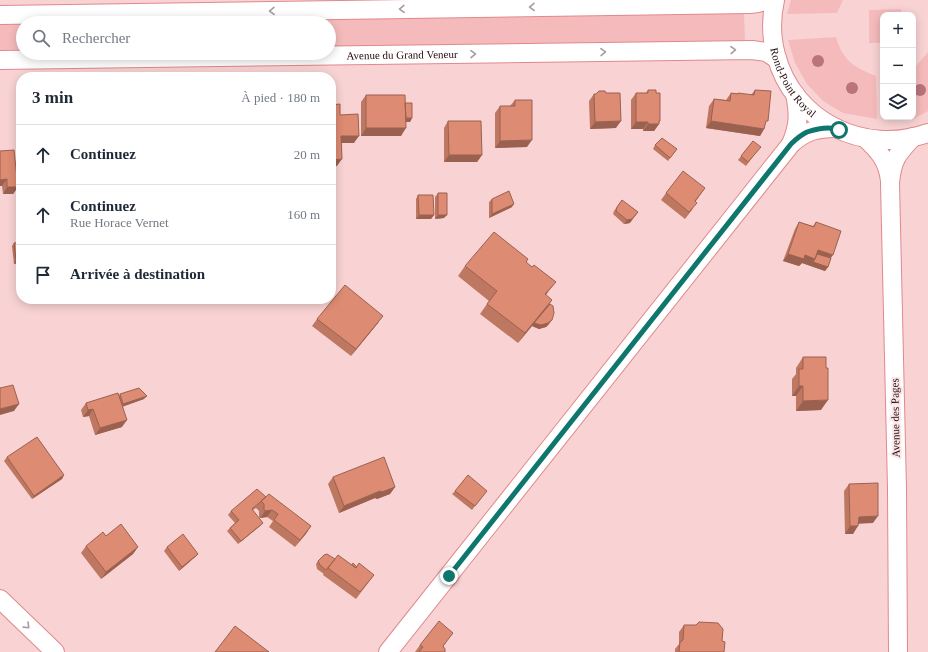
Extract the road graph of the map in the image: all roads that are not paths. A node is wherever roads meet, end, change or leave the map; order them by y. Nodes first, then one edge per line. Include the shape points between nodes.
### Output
1 (767, 0) edge
2 (775, 0) edge
3 (0, 15) edge
4 (336, 56) edge
5 (777, 59) junction
6 (0, 60) edge
7 (16, 60) edge
8 (795, 94) junction
9 (836, 128) junction
10 (921, 135) edge
11 (865, 138) junction
12 (791, 144) junction
13 (890, 183) junction
14 (0, 599) edge
15 (55, 652) edge
16 (388, 652) edge
17 (898, 652) edge

1 -> 3 street via 758,4
2 - 5 street, Rond-Point Royal via 772,30
4 -> 5 street, Avenue du Grand Veneur via 752,50 766,52
5 - 8 street, Rond-Point Royal via 784,78
6 -> 7 street, Avenue du Grand Veneur
8 - 9 street, Rond-Point Royal via 816,116
8 - 12 street via 798,116
9 - 11 street, Rond-Point Royal
9 - 12 street via 807,132
10 - 11 street, Rond-Point Royal via 892,140
10 - 13 street via 898,153
11 - 13 street via 886,163
12 - 16 street
13 - 17 street, Avenue des Pages
14 -> 15 street

